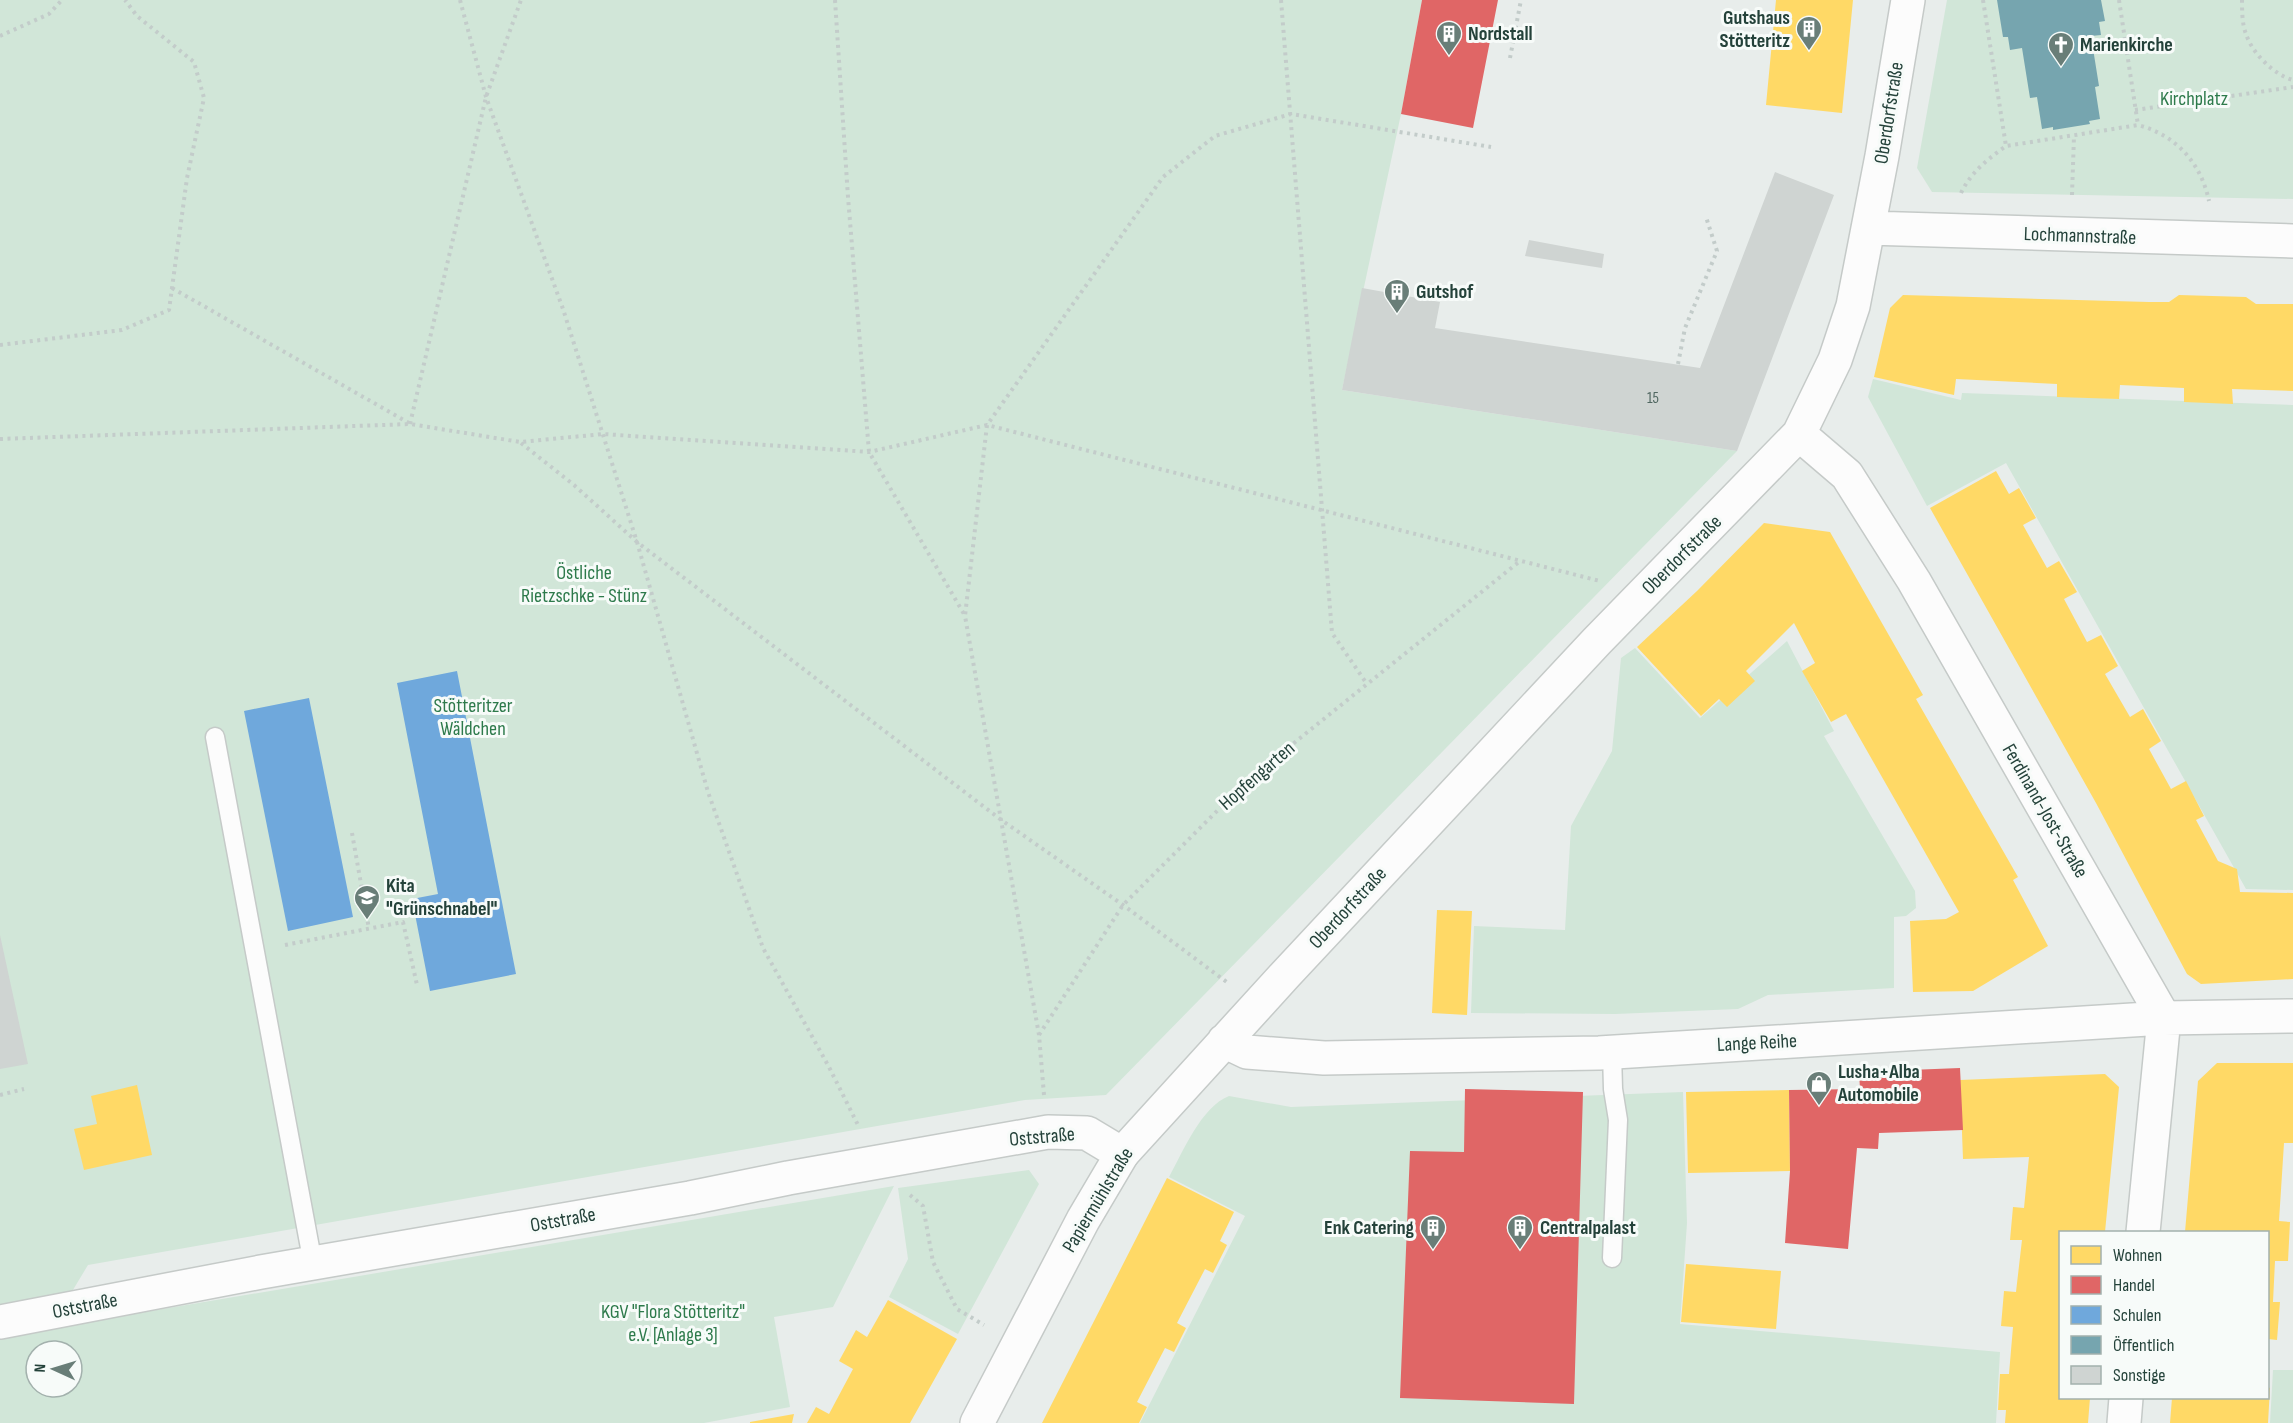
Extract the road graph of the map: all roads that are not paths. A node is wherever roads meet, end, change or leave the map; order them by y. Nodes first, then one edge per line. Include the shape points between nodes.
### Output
1 (1908, 0) edge
2 (1868, 228) junction
3 (2293, 242) edge
4 (1799, 434) junction
5 (215, 737) dead end
6 (1257, 1005) joint
7 (2293, 1016) edge
8 (2164, 1018) junction
9 (1224, 1041) junction
10 (1612, 1052) junction
11 (1122, 1154) junction
12 (2143, 1231) edge
13 (1612, 1258) dead end
14 (313, 1264) junction
15 (0, 1322) edge
16 (2126, 1399) edge
17 (977, 1423) edge
18 (2124, 1423) edge

1 - 2 street, Oberdorfstraße
2 - 3 street, Lochmannstraße
2 - 4 street, Oberdorfstraße via 1853,306 1835,360
4 - 6 street, Oberdorfstraße via 1643,592
4 - 8 street, Ferdinand-Jost-Straße via 1847,476 1914,581
5 - 14 lane
6 - 9 street, Papiermühlstraße
7 - 8 street, Lange Reihe
8 - 10 street, Lange Reihe
8 - 12 street
9 - 10 street, Lange Reihe via 1247,1052 1324,1058
9 - 11 street, Papiermühlstraße
10 - 13 lane via 1618,1120
11 - 14 street, Oststraße via 1087,1133 1048,1132
11 - 17 street, Papiermühlstraße via 1083,1220
14 - 15 street, Oststraße
16 - 18 street

